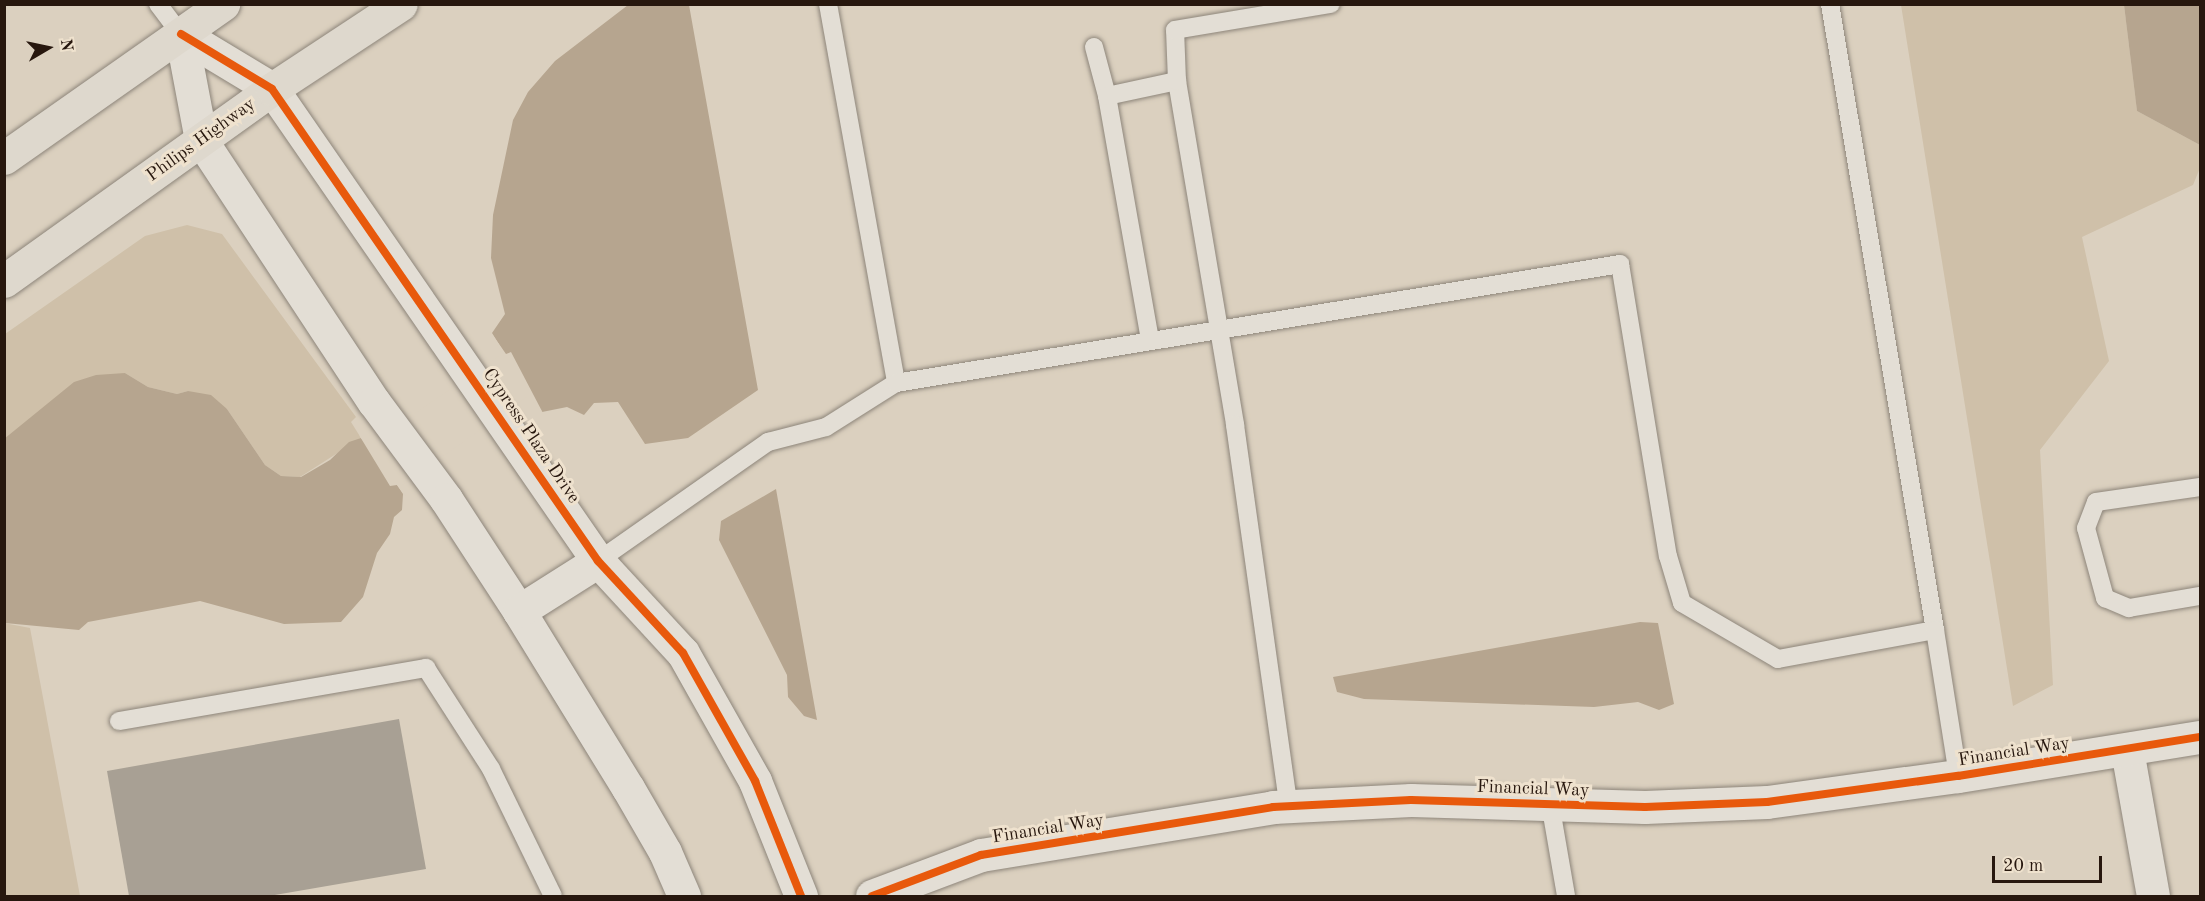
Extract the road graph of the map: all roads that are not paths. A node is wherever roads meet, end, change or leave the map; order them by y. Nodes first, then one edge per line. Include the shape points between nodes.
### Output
1 (158, 4) edge
2 (222, 4) edge
3 (401, 4) edge
4 (828, 4) edge
5 (1331, 4) edge
6 (1830, 4) edge
7 (181, 34) junction
8 (1094, 46) dead end
9 (1177, 81) junction
10 (272, 89) junction
11 (1107, 96) junction
12 (201, 140) junction
13 (4, 158) edge
14 (4, 281) edge
15 (1219, 328) junction
16 (1150, 339) junction
17 (896, 383) junction
18 (2200, 487) edge
19 (598, 561) junction
20 (2200, 596) edge
21 (519, 610) junction
22 (1935, 630) junction
23 (119, 721) dead end
24 (2200, 737) edge
25 (2127, 750) junction
26 (1958, 776) junction
27 (1550, 803) junction
28 (1289, 807) junction
29 (554, 897) edge
30 (684, 897) edge
31 (801, 897) edge
32 (872, 897) edge
33 (1566, 897) edge
34 (2153, 897) edge

1 - 7 lane
2 - 7 main road
3 - 10 main road, Philips Highway
4 - 17 lane
5 - 9 lane via 1175,30
6 - 22 lane
7 - 10 street, Cypress Plaza Drive
7 - 12 street
7 - 13 main road
8 - 11 lane
9 - 11 lane
9 - 15 lane
10 - 12 main road, Philips Highway
10 - 19 street, Cypress Plaza Drive
11 - 16 lane
12 - 14 main road, Philips Highway
12 - 21 street via 374,402 447,499
15 - 16 lane
15 - 22 lane via 1620,264 1668,556 1683,603 1778,659
15 - 28 lane
16 - 17 lane
17 - 19 lane via 826,427 768,442
18 - 20 lane via 2096,502 2086,528 2105,598 2129,608
19 - 21 street
19 - 31 street, Cypress Plaza Drive via 683,653 755,780
21 - 30 street via 654,834
22 - 26 lane
23 - 29 lane via 426,668 491,769
24 - 25 street, Financial Way
25 - 26 street, Financial Way
25 - 34 street
26 - 27 street, Financial Way via 1767,802 1645,807
27 - 28 street, Financial Way via 1411,800
27 - 33 lane
28 - 32 street, Financial Way via 981,855

